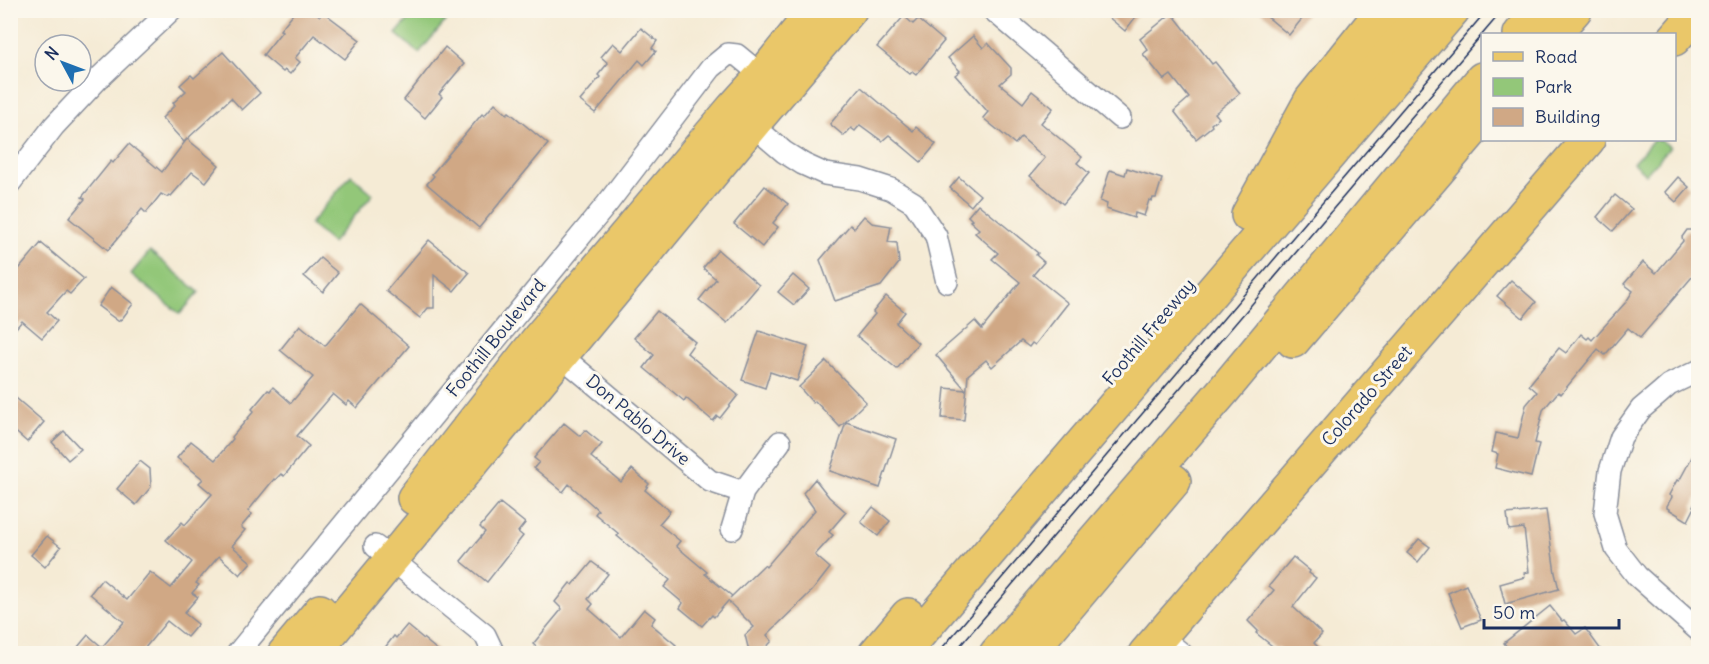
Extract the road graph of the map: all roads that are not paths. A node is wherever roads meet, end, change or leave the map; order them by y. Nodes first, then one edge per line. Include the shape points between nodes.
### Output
1 (171, 10) edge
2 (815, 10) edge
3 (850, 10) edge
4 (993, 10) edge
5 (1383, 10) edge
6 (1423, 10) edge
7 (1453, 10) edge
8 (1540, 10) edge
9 (1575, 10) edge
10 (1698, 11) edge
11 (1521, 33) edge
12 (1555, 33) edge
13 (1676, 37) edge
14 (1481, 80) edge
15 (771, 84) junction
16 (742, 117) junction
17 (1120, 118) dead end
18 (1481, 120) edge
19 (1587, 141) edge
20 (10, 183) edge
21 (1248, 215) junction
22 (947, 282) dead end
23 (550, 346) junction
24 (1698, 371) edge
25 (780, 442) dead end
26 (743, 492) junction
27 (732, 529) dead end
28 (383, 552) junction
29 (1698, 630) edge
30 (1162, 648) edge
31 (237, 654) edge
32 (284, 654) edge
33 (313, 654) edge
34 (494, 654) edge
35 (875, 654) edge
36 (902, 654) edge
37 (996, 654) edge
38 (1028, 654) edge

1 - 20 street via 54,126
2 - 15 main road
3 - 15 main road
4 - 17 street
5 - 21 main road via 1311,100
6 - 21 main road, Foothill Freeway
7 - 36 main road
8 - 11 main road
9 - 12 main road
10 - 13 main road
14 - 37 main road via 1223,391
15 - 16 main road
15 - 31 street, Foothill Boulevard via 737,55 728,54 711,68 607,204
16 - 22 street via 803,164 825,174 891,189 914,203 936,236
16 - 23 main road
18 - 38 main road
19 - 30 main road, Colorado Street
21 - 35 main road, Foothill Freeway
23 - 26 street, Don Pablo Drive via 710,481
23 - 28 main road
24 - 29 street via 1669,385 1641,409 1621,437 1610,471 1605,513 1616,549 1637,576
25 - 26 street
26 - 27 street
28 - 32 main road
28 - 33 main road
28 - 34 street via 485,635

